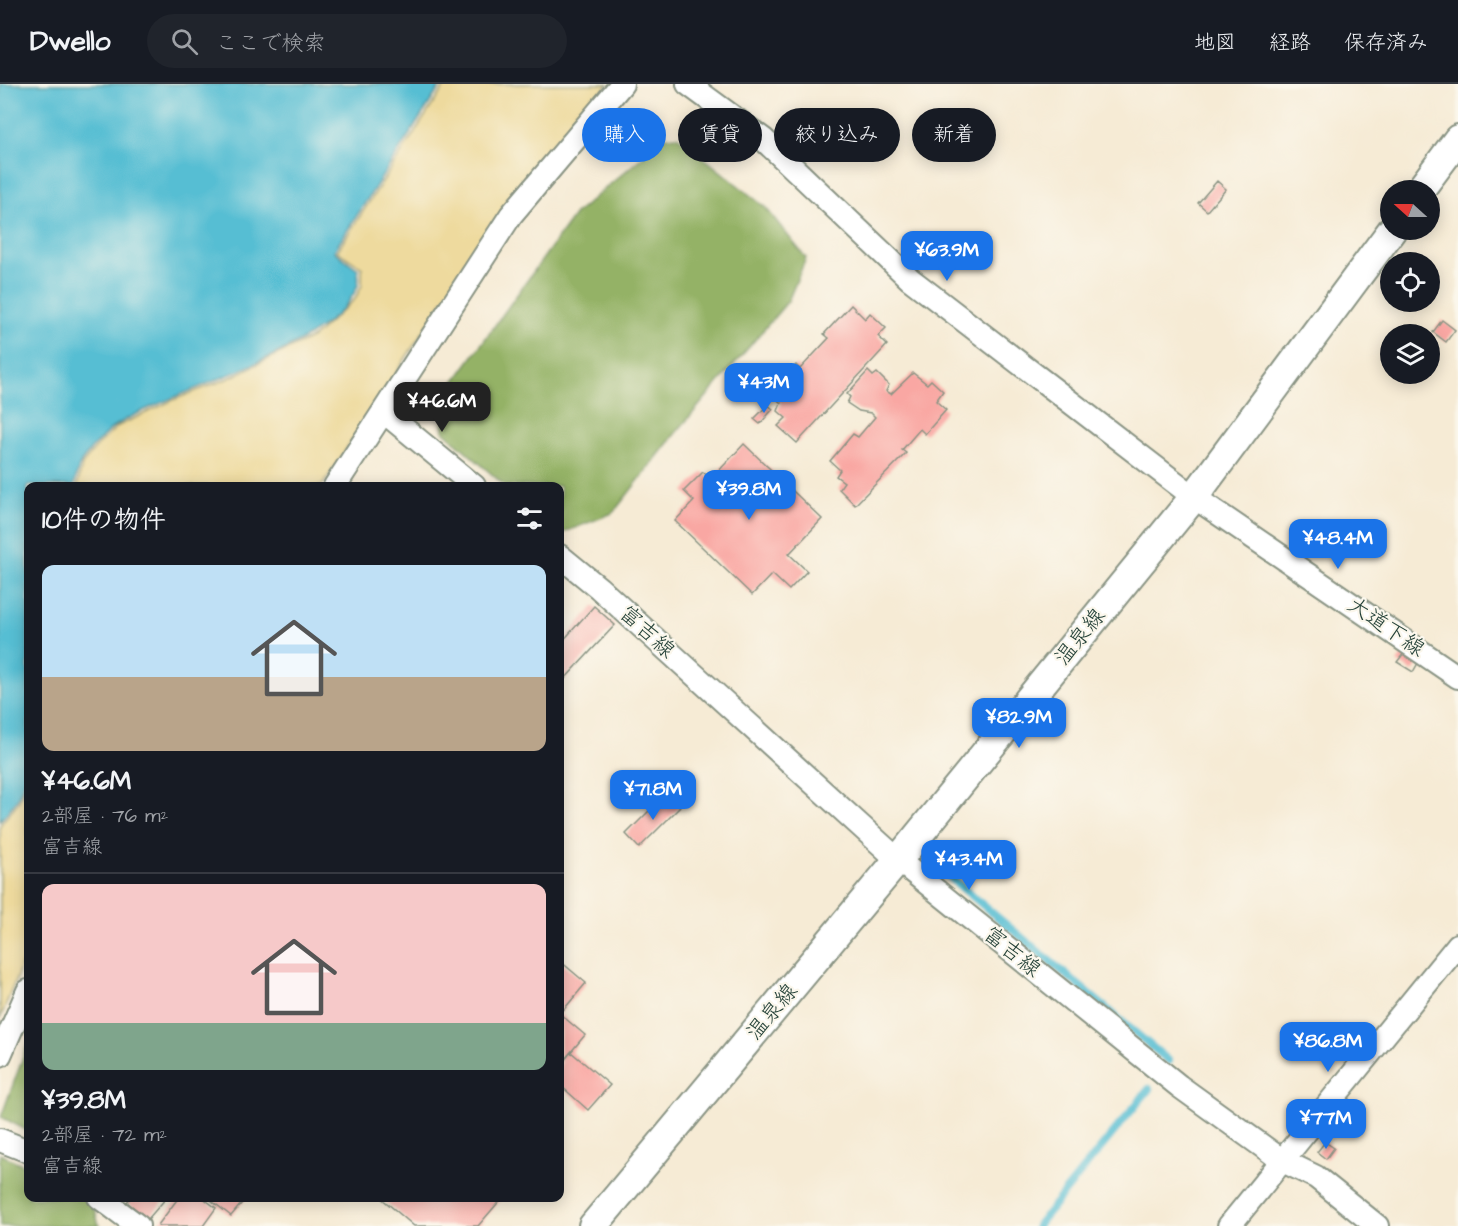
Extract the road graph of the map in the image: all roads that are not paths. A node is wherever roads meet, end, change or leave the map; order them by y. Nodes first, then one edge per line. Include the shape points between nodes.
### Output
1 (622, 84) edge
2 (688, 84) edge
3 (1458, 139) edge
4 (1427, 180) edge
5 (1385, 240) edge
6 (384, 412) junction
7 (338, 482) edge
8 (469, 482) edge
9 (1194, 497) junction
10 (564, 559) edge
11 (1458, 677) edge
12 (898, 860) junction
13 (1458, 945) edge
14 (24, 1000) edge
15 (0, 1055) edge
16 (0, 1140) edge
17 (24, 1149) edge
18 (1283, 1161) junction
19 (106, 1202) edge
20 (138, 1226) edge
21 (593, 1226) edge
22 (1229, 1226) edge
23 (1377, 1226) edge

1 - 6 street via 511,215
2 - 9 street, 大道下線 via 763,139 910,279
3 - 4 street
5 - 9 street, 温泉線
6 - 7 street
6 - 8 street
9 - 11 street, 大道下線
9 - 12 street, 温泉線
10 - 12 street, 富吉線
12 - 18 street, 富吉線 via 1179,1086
12 - 21 street, 温泉線
13 - 18 street
14 - 15 street
16 - 17 street
18 - 22 street
18 - 23 street, 富吉線 via 1316,1177
19 - 20 street

